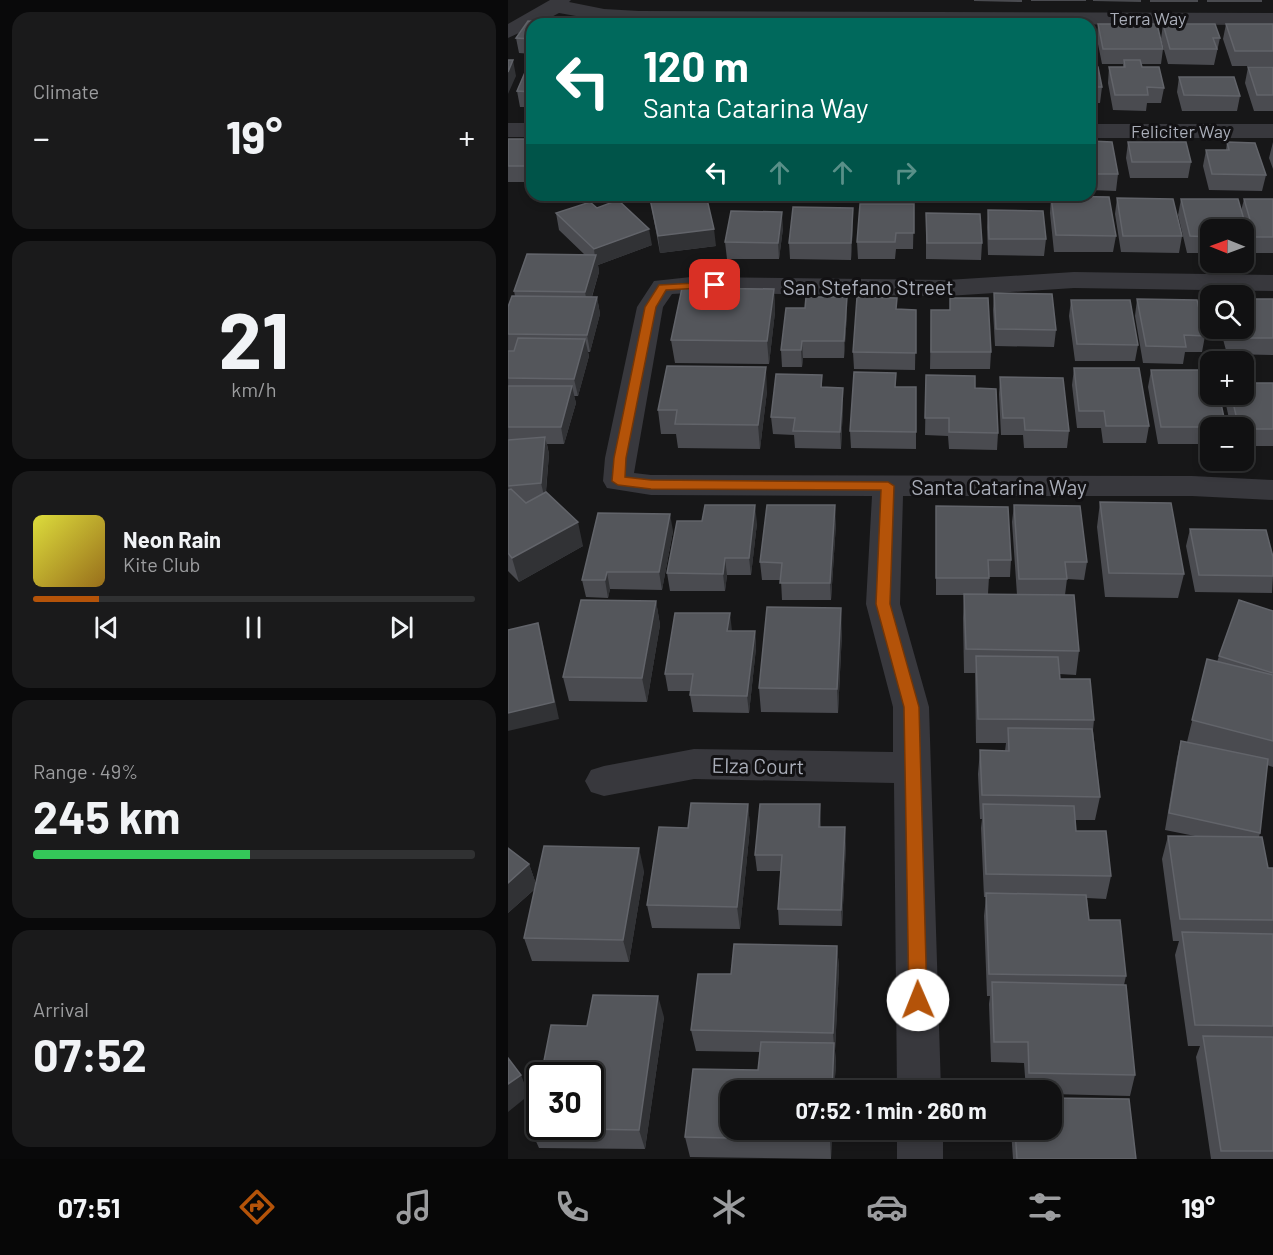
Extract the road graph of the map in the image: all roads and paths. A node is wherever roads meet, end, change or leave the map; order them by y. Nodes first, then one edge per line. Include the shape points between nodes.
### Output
1 (558, 3) edge
2 (532, 18) edge
3 (956, 18) edge
4 (1096, 18) edge
5 (1273, 19) edge
6 (526, 22) edge
7 (508, 32) edge
8 (508, 130) edge
9 (526, 130) edge
10 (1096, 131) edge
11 (1273, 131) edge
12 (1273, 283) edge
13 (618, 481) joint
14 (888, 486) junction
15 (1273, 490) edge
16 (914, 768) junction
17 (604, 781) dead end
18 (919, 1080) edge
19 (920, 1140) edge
20 (920, 1159) edge

1 - 2 street
1 - 3 street, Terra Way via 604,15 639,17
4 - 5 street, Terra Way
6 - 7 street
8 - 9 street
10 - 11 street, Feliciter Way
12 - 13 street, San Stefano Street via 1074,280 947,288 663,287 650,307
13 - 14 street, Santa Catarina Way
14 - 15 street, Santa Catarina Way via 1192,486
14 - 16 street via 883,604 911,707
16 - 17 street, Elza Court via 694,764
16 - 18 street
19 - 20 street

